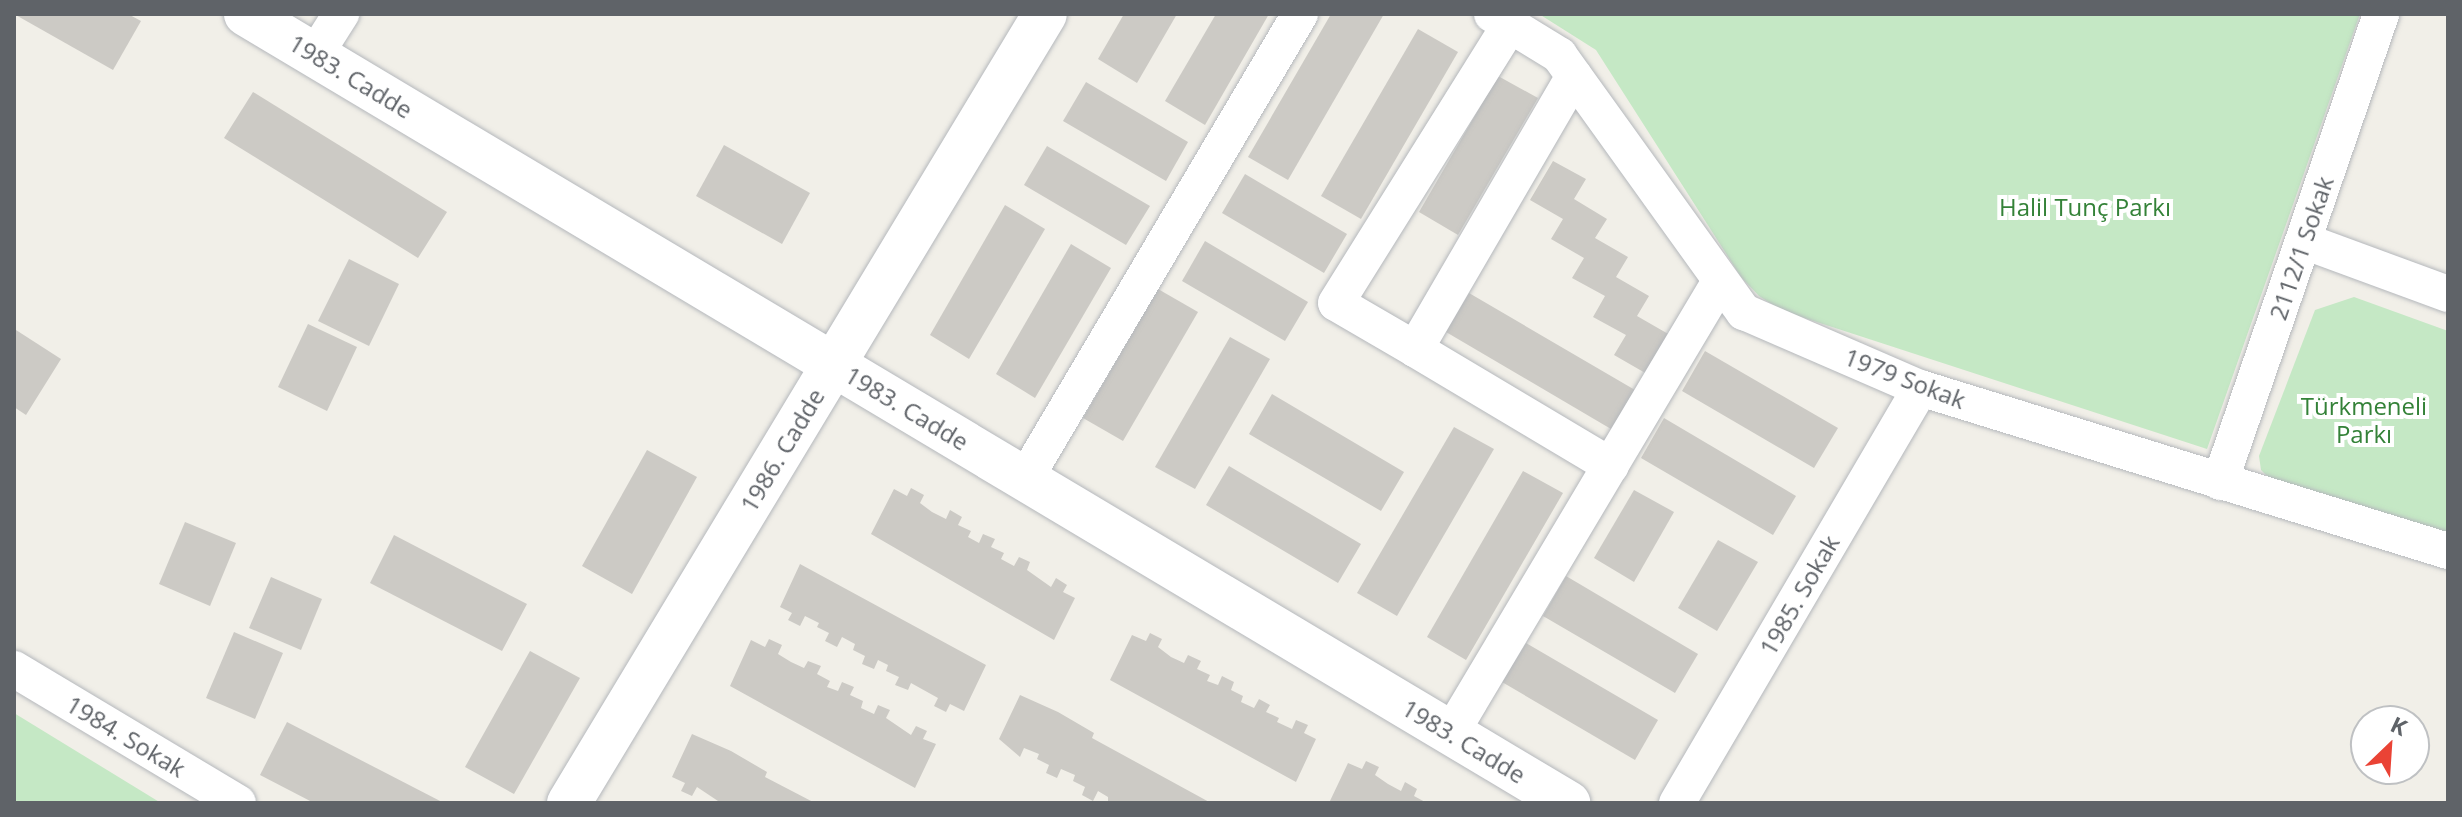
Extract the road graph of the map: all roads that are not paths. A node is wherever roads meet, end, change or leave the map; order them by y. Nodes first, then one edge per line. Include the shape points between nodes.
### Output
1 (246, 14) edge
2 (341, 14) edge
3 (1045, 14) edge
4 (1300, 14) edge
5 (2381, 14) edge
6 (1501, 20) edge
7 (315, 55) junction
8 (1574, 76) junction
9 (2304, 241) junction
10 (1719, 283) junction
11 (2448, 294) edge
12 (1415, 349) junction
13 (834, 365) junction
14 (1920, 388) junction
15 (1611, 466) junction
16 (1025, 479) junction
17 (2220, 482) junction
18 (2448, 551) edge
19 (14, 669) edge
20 (1451, 733) junction
21 (238, 803) edge
22 (569, 803) edge
23 (1568, 803) edge
24 (1677, 803) edge

1 - 7 street, 1983. Cadde
2 - 7 street
3 - 13 street, 1986. Cadde
4 - 16 street
5 - 9 street, 2112/1 Sokak
6 - 8 street, 1979 Sokak via 1559,55
6 - 12 street via 1336,303
7 - 13 street, 1983. Cadde
8 - 10 street, 1979 Sokak
8 - 12 street
9 - 11 street
9 - 17 street, 2112/1 Sokak
10 - 14 street, 1979 Sokak via 1744,312
10 - 15 street
12 - 15 street
13 - 16 street, 1983. Cadde
13 - 22 street, 1986. Cadde
14 - 17 street, 1979 Sokak
14 - 24 street, 1985. Sokak
15 - 20 street
16 - 20 street, 1983. Cadde
17 - 18 street, 1979 Sokak
19 - 21 street, 1984. Sokak
20 - 23 street, 1983. Cadde

